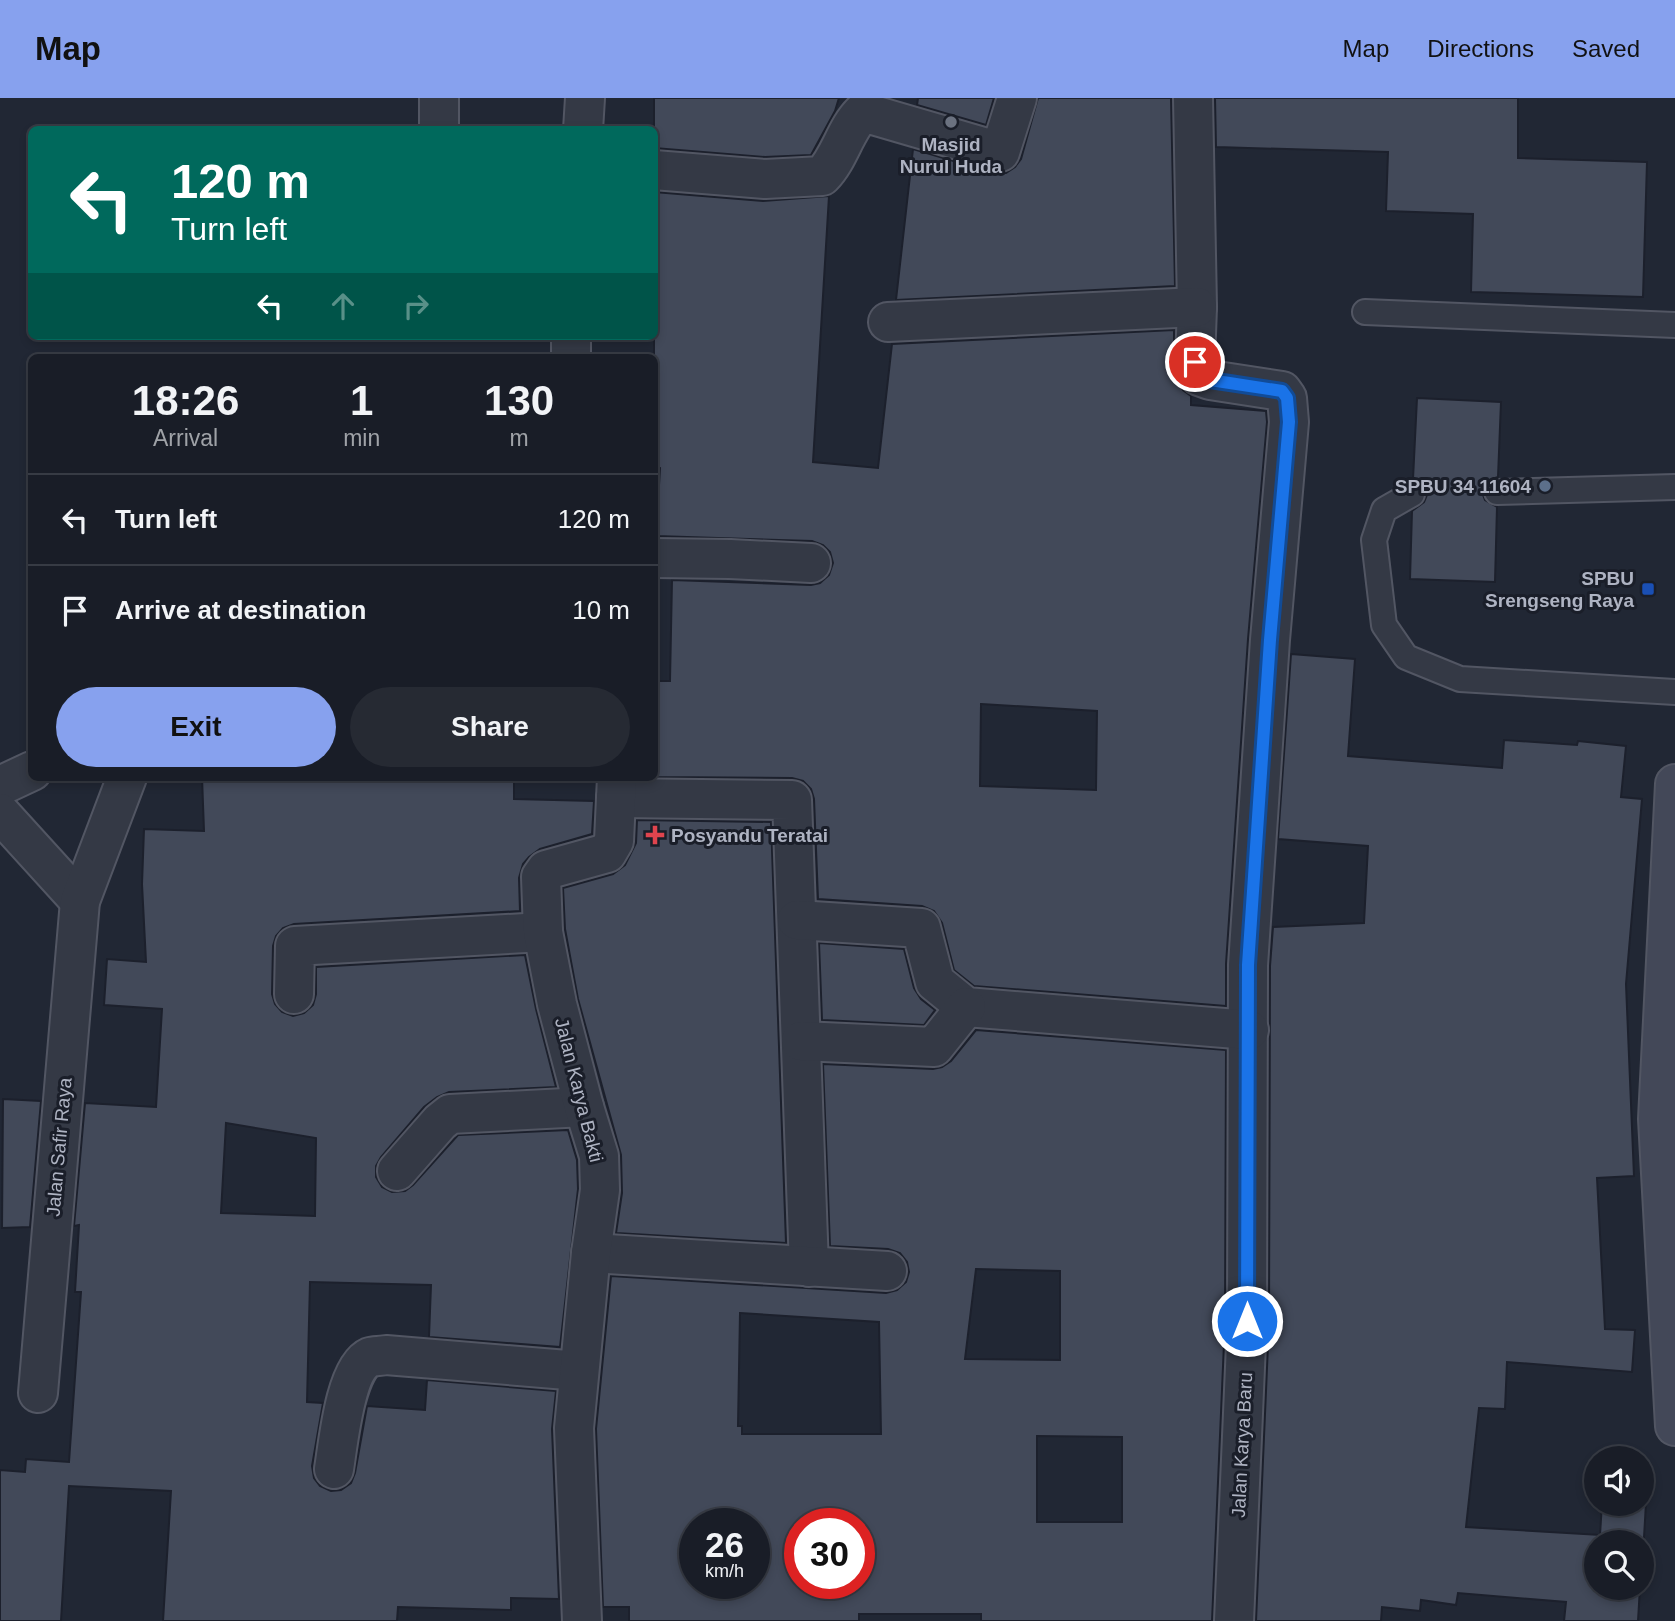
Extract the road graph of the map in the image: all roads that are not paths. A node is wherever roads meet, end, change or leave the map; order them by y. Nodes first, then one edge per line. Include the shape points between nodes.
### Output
1 (439, 98) edge
2 (585, 98) edge
3 (1017, 98) edge
4 (1193, 98) edge
5 (439, 126) edge
6 (583, 126) edge
7 (658, 170) edge
8 (1197, 307) junction
9 (1365, 312) dead end
10 (888, 322) dead end
11 (1675, 326) edge
12 (1675, 487) edge
13 (1497, 492) dead end
14 (1412, 494) dead end
15 (658, 558) edge
16 (811, 563) dead end
17 (1675, 692) edge
18 (28, 773) edge
19 (125, 781) edge
20 (1675, 784) edge
21 (0, 786) edge
22 (616, 787) edge
23 (0, 813) edge
24 (80, 901) junction
25 (797, 920) junction
26 (543, 932) junction
27 (294, 994) dead end
28 (966, 1007) junction
29 (1249, 1030) junction
30 (801, 1041) junction
31 (584, 1107) junction
32 (397, 1171) dead end
33 (591, 1253) junction
34 (809, 1267) junction
35 (887, 1270) dead end
36 (579, 1371) junction
37 (38, 1393) dead end
38 (1675, 1426) edge
39 (334, 1469) dead end
40 (582, 1621) edge
41 (1234, 1621) edge

1 - 5 street
2 - 6 street
3 - 7 street via 1000,152 863,112 822,176 765,179
4 - 8 street
8 - 10 street
8 - 29 street, Jalan Karya Baru via 1195,362 1199,376 1282,391 1289,422 1248,965
9 - 11 lane
12 - 13 lane
14 - 17 lane via 1384,510 1374,540 1384,625 1406,657 1460,679
15 - 16 street
18 - 21 street
19 - 24 street, Jalan Safir Raya
20 - 38 main road via 1658,1119
22 - 25 street via 792,800
22 - 26 street, Jalan Karya Bakti via 614,841 607,853 543,872
23 - 24 street
24 - 37 street, Jalan Safir Raya
25 - 28 street via 921,928 935,982
25 - 30 street
26 - 27 street via 295,946
26 - 31 street, Jalan Karya Bakti
28 - 29 street
28 - 30 street via 934,1046
29 - 41 street, Jalan Karya Baru via 1247,1321
30 - 34 street
31 - 32 street via 450,1114
31 - 33 street, Jalan Karya Bakti via 599,1156 600,1190
33 - 34 street
33 - 36 street, Jalan Karya Bakti
34 - 35 street
36 - 39 street via 369,1357 345,1399
36 - 40 street, Jalan Karya Bakti via 574,1428

